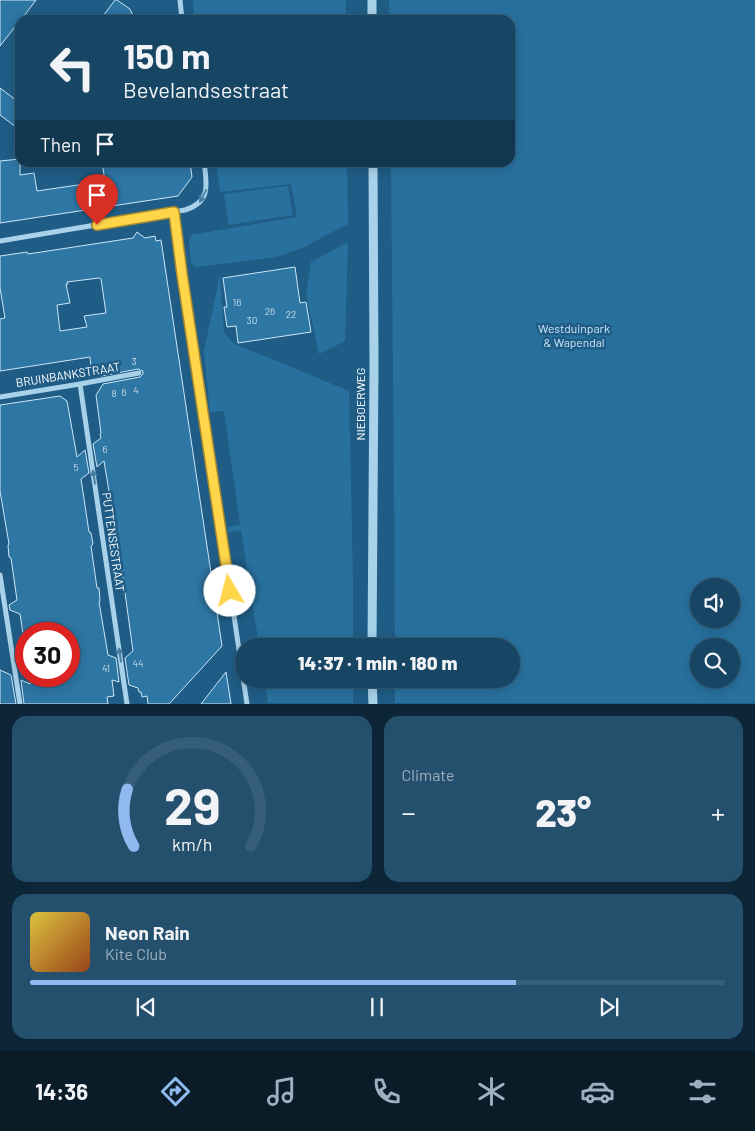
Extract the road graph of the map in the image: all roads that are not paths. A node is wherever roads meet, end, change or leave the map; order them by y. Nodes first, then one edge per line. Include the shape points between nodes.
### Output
1 (180, 0) edge
2 (372, 0) edge
3 (182, 15) edge
4 (372, 15) edge
5 (205, 167) edge
6 (373, 167) edge
7 (174, 212) junction
8 (0, 241) edge
9 (139, 373) dead end
10 (80, 384) junction
11 (0, 396) edge
12 (0, 575) edge
13 (372, 638) edge
14 (372, 688) edge
15 (20, 704) edge
16 (127, 704) edge
17 (247, 704) edge
18 (373, 704) edge

1 - 3 street
2 - 4 street
5 -> 7 street via 205,196 193,208
6 - 13 street, NIEBOERWEG
7 - 8 street
7 - 17 street
9 - 10 street, BRUINBANKSTRAAT
10 - 11 street, BRUINBANKSTRAAT
16 -> 10 street, PUTTENSESTRAAT
12 - 15 street
14 - 18 street

